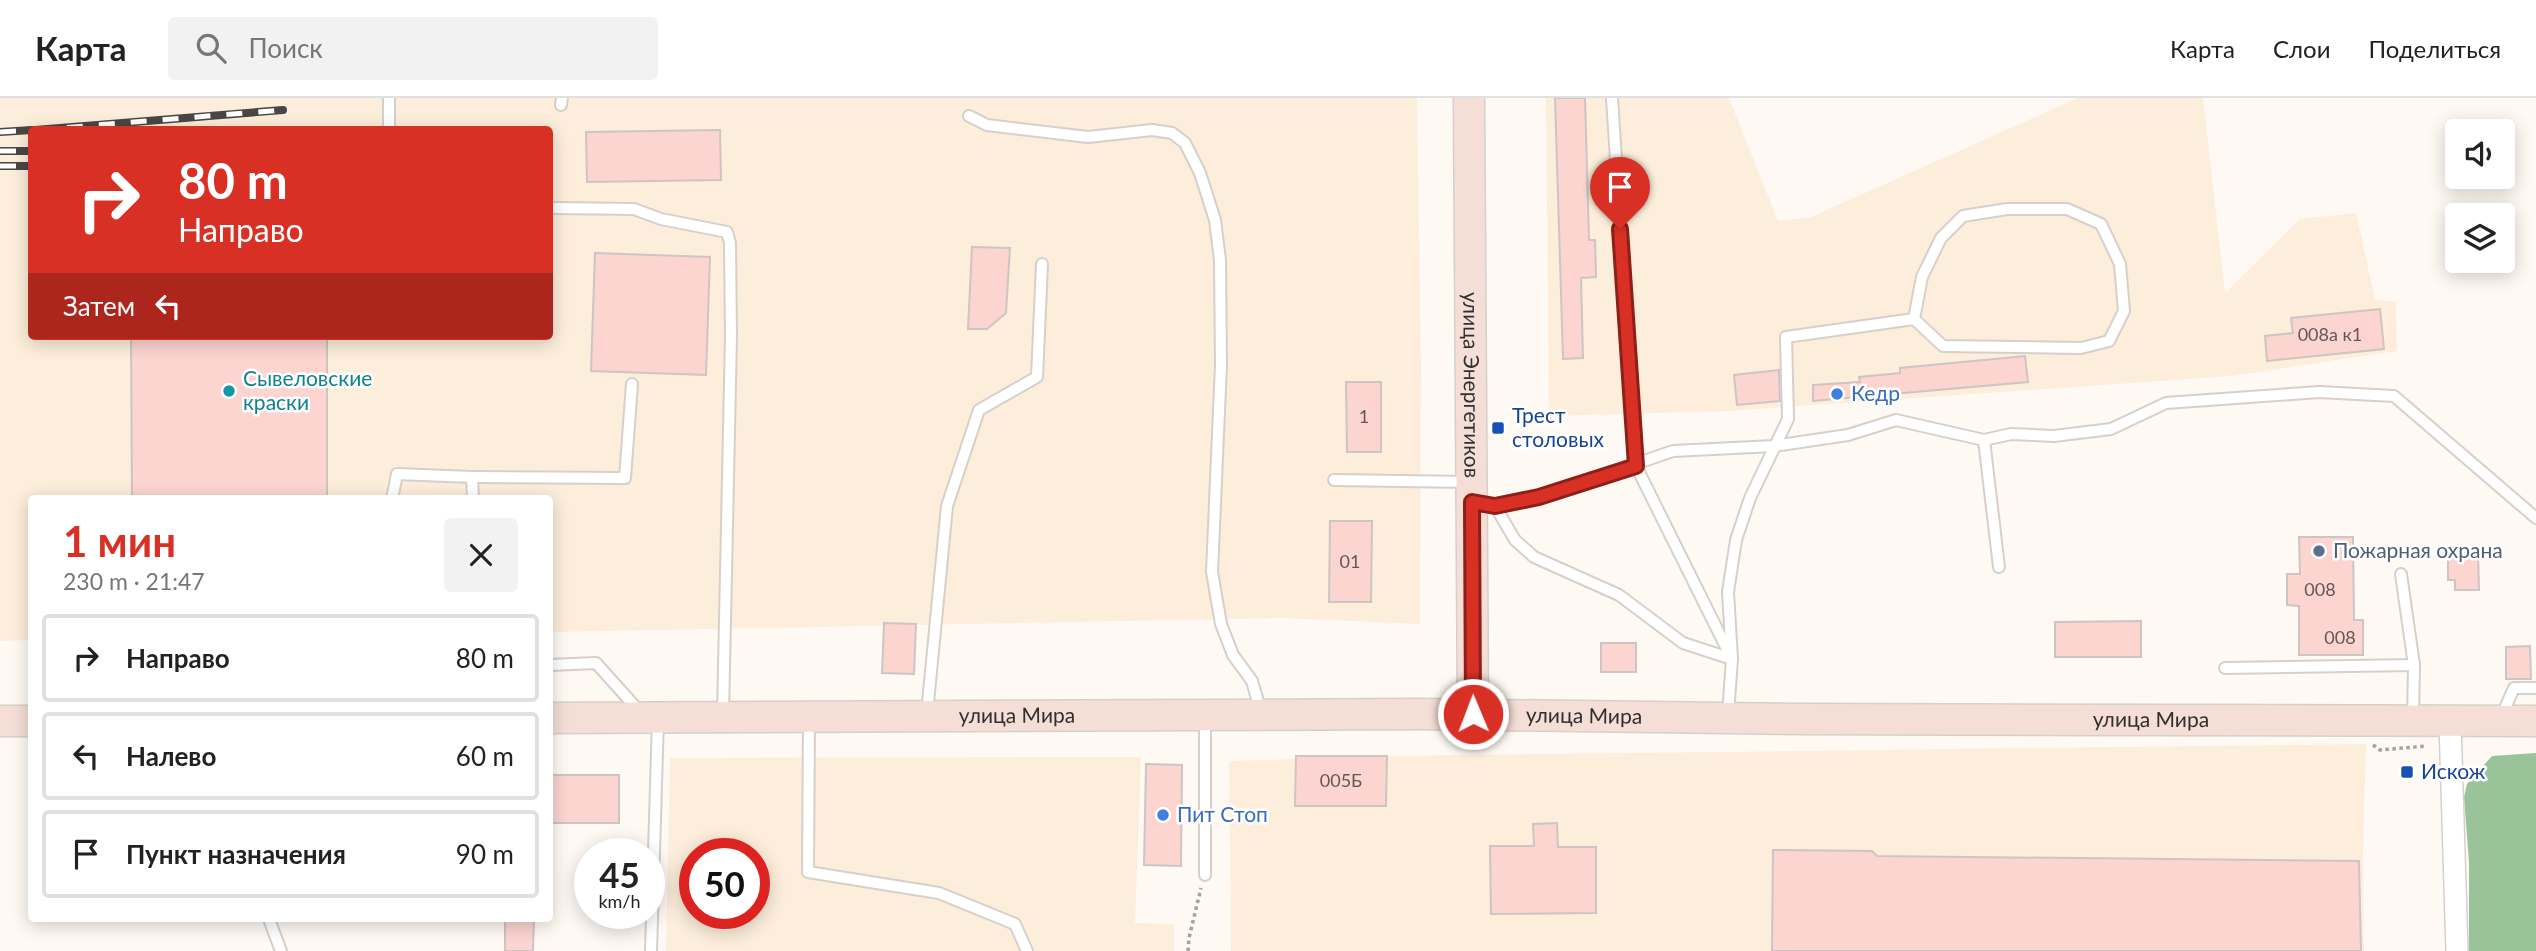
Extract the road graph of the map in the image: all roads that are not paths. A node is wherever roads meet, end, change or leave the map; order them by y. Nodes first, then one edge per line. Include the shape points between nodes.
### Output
1 (389, 98) edge
2 (1469, 98) edge
3 (1612, 98) edge
4 (970, 116) dead end
5 (389, 126) edge
6 (555, 208) dead end
7 (1042, 264) dead end
8 (1914, 319) junction
9 (632, 384) dead end
10 (1983, 440) junction
11 (1774, 446) junction
12 (1636, 466) junction
13 (472, 478) junction
14 (1334, 480) dead end
15 (394, 495) edge
16 (473, 495) edge
17 (1479, 497) junction
18 (2536, 519) edge
19 (1999, 567) dead end
20 (2401, 574) dead end
21 (1732, 659) junction
22 (553, 665) edge
23 (2414, 665) junction
24 (2225, 668) dead end
25 (2536, 688) edge
26 (1473, 714) junction
27 (809, 715) junction
28 (1205, 715) junction
29 (1262, 715) junction
30 (651, 716) junction
31 (723, 716) junction
32 (927, 716) junction
33 (1728, 717) junction
34 (553, 718) edge
35 (0, 721) edge
36 (28, 721) edge
37 (2499, 721) junction
38 (2536, 721) edge
39 (2413, 722) junction
40 (2450, 722) junction
41 (1205, 875) road end
42 (270, 922) edge
43 (281, 951) edge
44 (651, 951) edge
45 (1027, 951) edge
46 (2456, 951) edge

1 - 5 lane
2 - 17 main road, улица Энергетиков
3 - 12 lane
4 - 29 lane via 987,125 1088,137 1152,131 1172,134 1185,143 1200,173 1215,220 1220,260 1222,365 1212,572 1221,624 1233,655 1252,681
6 - 31 lane via 634,209 727,232 731,335
7 - 32 lane via 1037,377 979,411 947,506
8 - 8 lane via 1931,258 1941,238 1963,216 2007,209 2067,209 2101,224 2120,264 2124,312 2109,341 2081,348 1943,346
8 - 11 lane via 1786,337 1788,419
9 - 13 lane via 625,478
10 - 11 lane via 1896,421 1849,435
10 - 18 lane via 2011,434 2054,436 2111,429 2166,403 2319,392 2394,396
10 - 19 lane
11 - 12 lane via 1673,451
11 - 21 lane via 1736,540 1728,592
12 - 17 lane via 1539,497
12 - 21 lane
13 - 15 lane via 397,474
13 - 16 lane
14 - 17 lane
17 - 21 lane via 1534,557 1619,595 1684,643
17 - 26 main road, улица Энергетиков
20 - 23 lane
21 - 33 lane
22 - 30 lane via 596,663
23 - 24 lane
23 - 39 lane
25 - 37 lane via 2514,688
26 - 29 main road, улица Мира
26 - 33 main road, улица Мира
27 - 31 main road, улица Мира
27 - 32 main road, улица Мира
27 - 45 lane via 808,872 939,893 1015,924
28 - 29 main road, улица Мира
28 - 32 main road, улица Мира
28 - 41 lane
30 - 31 main road, улица Мира
30 - 34 main road, улица Мира
30 - 44 lane
33 - 39 main road, улица Мира
35 - 36 main road
37 - 38 main road, улица Мира
37 - 40 main road, улица Мира
39 - 40 main road, улица Мира
40 - 46 street
42 - 43 lane

